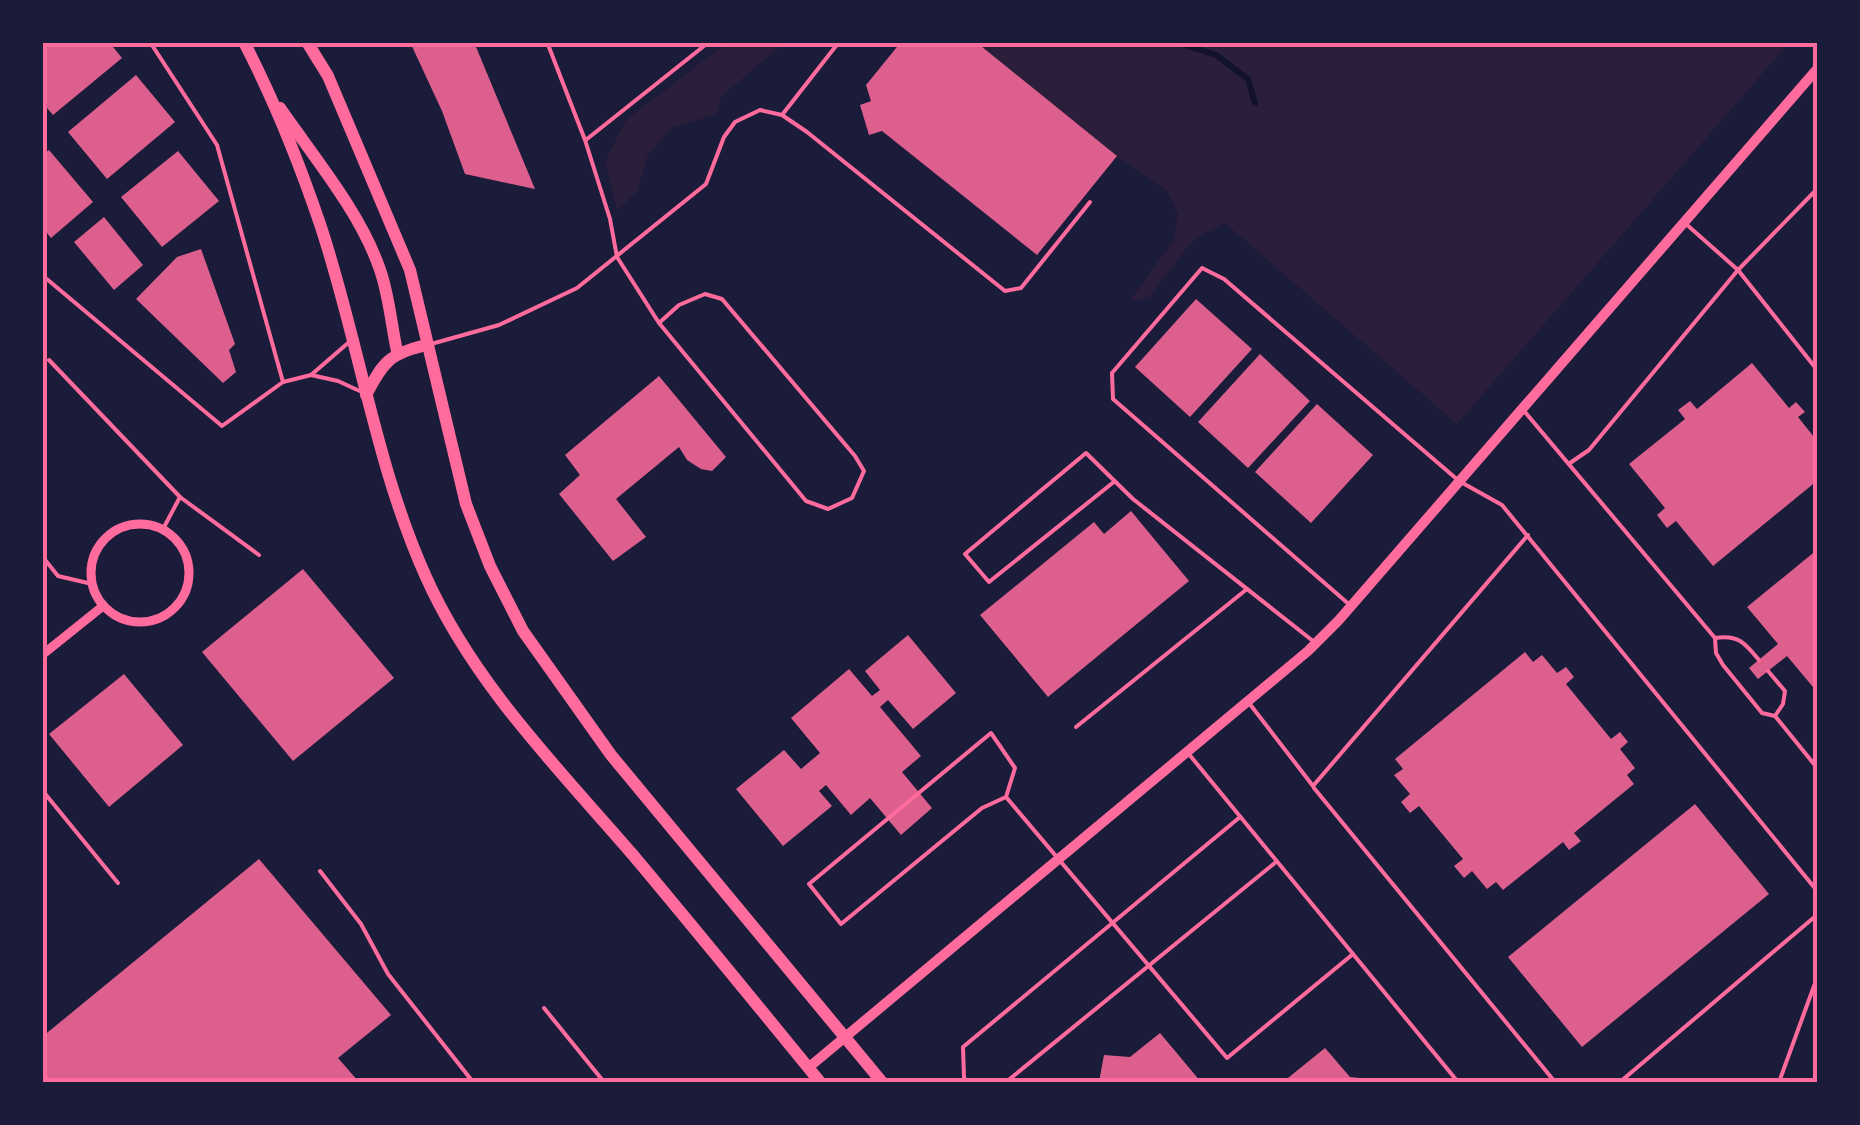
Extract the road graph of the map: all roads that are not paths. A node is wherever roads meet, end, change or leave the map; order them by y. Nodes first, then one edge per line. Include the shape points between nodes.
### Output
1 (150, 42) edge
2 (244, 42) edge
3 (307, 42) edge
4 (547, 42) edge
5 (709, 42) edge
6 (839, 42) edge
7 (1818, 68) edge
8 (267, 89) junction
9 (782, 115) junction
10 (585, 140) junction
11 (1818, 188) edge
12 (1090, 202) dead end
13 (1684, 222) junction
14 (618, 257) junction
15 (1738, 270) junction
16 (42, 275) edge
17 (659, 322) junction
18 (351, 340) junction
19 (427, 345) junction
20 (397, 351) junction
21 (49, 360) dead end
22 (1818, 370) edge
23 (311, 376) junction
24 (283, 382) junction
25 (366, 394) junction
26 (1522, 408) junction
27 (1570, 464) junction
28 (1459, 481) junction
29 (1115, 482) junction
30 (180, 497) junction
31 (163, 530) junction
32 (1528, 536) junction
33 (259, 555) dead end
34 (42, 556) edge
35 (92, 584) junction
36 (1247, 589) junction
37 (103, 606) junction
38 (1351, 606) junction
39 (1716, 638) junction
40 (1315, 644) junction
41 (42, 656) edge
42 (1759, 660) dead end
43 (1768, 672) dead end
44 (1248, 702) junction
45 (1775, 716) junction
46 (1076, 727) dead end
47 (1188, 753) junction
48 (1818, 769) edge
49 (1313, 786) junction
50 (42, 790) edge
51 (1006, 798) junction
52 (1240, 816) junction
53 (1060, 860) junction
54 (1276, 862) junction
55 (320, 871) dead end
56 (118, 883) dead end
57 (1818, 892) edge
58 (1818, 914) edge
59 (1111, 922) junction
60 (1353, 954) junction
61 (1148, 967) junction
62 (1818, 975) edge
63 (544, 1008) dead end
64 (846, 1037) junction
65 (808, 1068) junction
66 (472, 1082) edge
67 (604, 1082) edge
68 (820, 1082) edge
69 (882, 1082) edge
70 (968, 1082) edge
71 (1006, 1082) edge
72 (1458, 1082) edge
73 (1555, 1082) edge
74 (1620, 1082) edge
75 (1779, 1082) edge

1 - 24 lane via 216,145
2 - 8 main road
3 - 19 main road via 328,76 410,270
4 - 10 lane
5 - 10 lane
6 - 9 lane
7 - 13 street
8 - 18 main road via 320,224
8 - 20 main road via 373,253
9 - 12 lane via 1005,291 1021,288
9 - 14 lane via 760,110 735,122 706,184
10 - 14 lane
11 - 15 lane
13 - 15 lane
13 - 26 street
14 - 17 lane
14 - 19 lane via 578,288 499,325
15 - 22 lane
15 - 27 lane via 1589,450
16 - 24 lane via 222,426
17 - 17 lane via 806,501 828,509 852,498 864,471 722,298 705,294
18 - 23 lane
18 - 25 main road
19 - 20 main road
19 - 64 main road via 466,504 523,632 611,754
20 - 25 main road
21 - 30 lane
23 - 24 lane
23 - 25 lane
25 - 65 main road via 386,470 428,580 490,685
26 - 27 lane
26 - 28 street
27 - 39 lane
28 - 32 lane via 1502,505
28 - 38 street
28 - 38 lane via 1224,279 1202,268 1112,373 1112,399
29 - 29 lane via 1086,452 965,554 989,582
29 - 36 lane
30 - 31 lane
30 - 33 lane
31 - 35 street via 148,524 117,530 96,553
31 - 37 street via 189,566 183,597 145,622
32 - 49 lane
32 - 57 lane
34 - 35 lane via 58,576
35 - 37 street
36 - 40 lane
36 - 46 lane
37 - 41 street
38 - 40 street
39 - 42 lane via 1743,640
39 - 45 lane via 1722,665 1762,713
40 - 44 street
43 - 45 lane via 1785,692
44 - 47 street
44 - 49 lane
45 - 48 lane
47 - 52 lane
47 - 53 street
49 - 73 lane
50 - 56 lane
51 - 51 lane via 1016,768 991,733 809,884 841,924 982,808
51 - 53 lane
52 - 54 lane
52 - 59 lane
53 - 59 lane
53 - 64 street
54 - 60 lane
54 - 61 lane
55 - 66 lane via 361,924 388,974
58 - 74 lane
59 - 61 lane
59 - 70 lane via 963,1047
60 - 61 lane via 1226,1058
60 - 72 lane
61 - 71 lane
62 - 75 lane
63 - 67 lane
64 - 65 street
64 - 69 main road
65 - 68 main road

